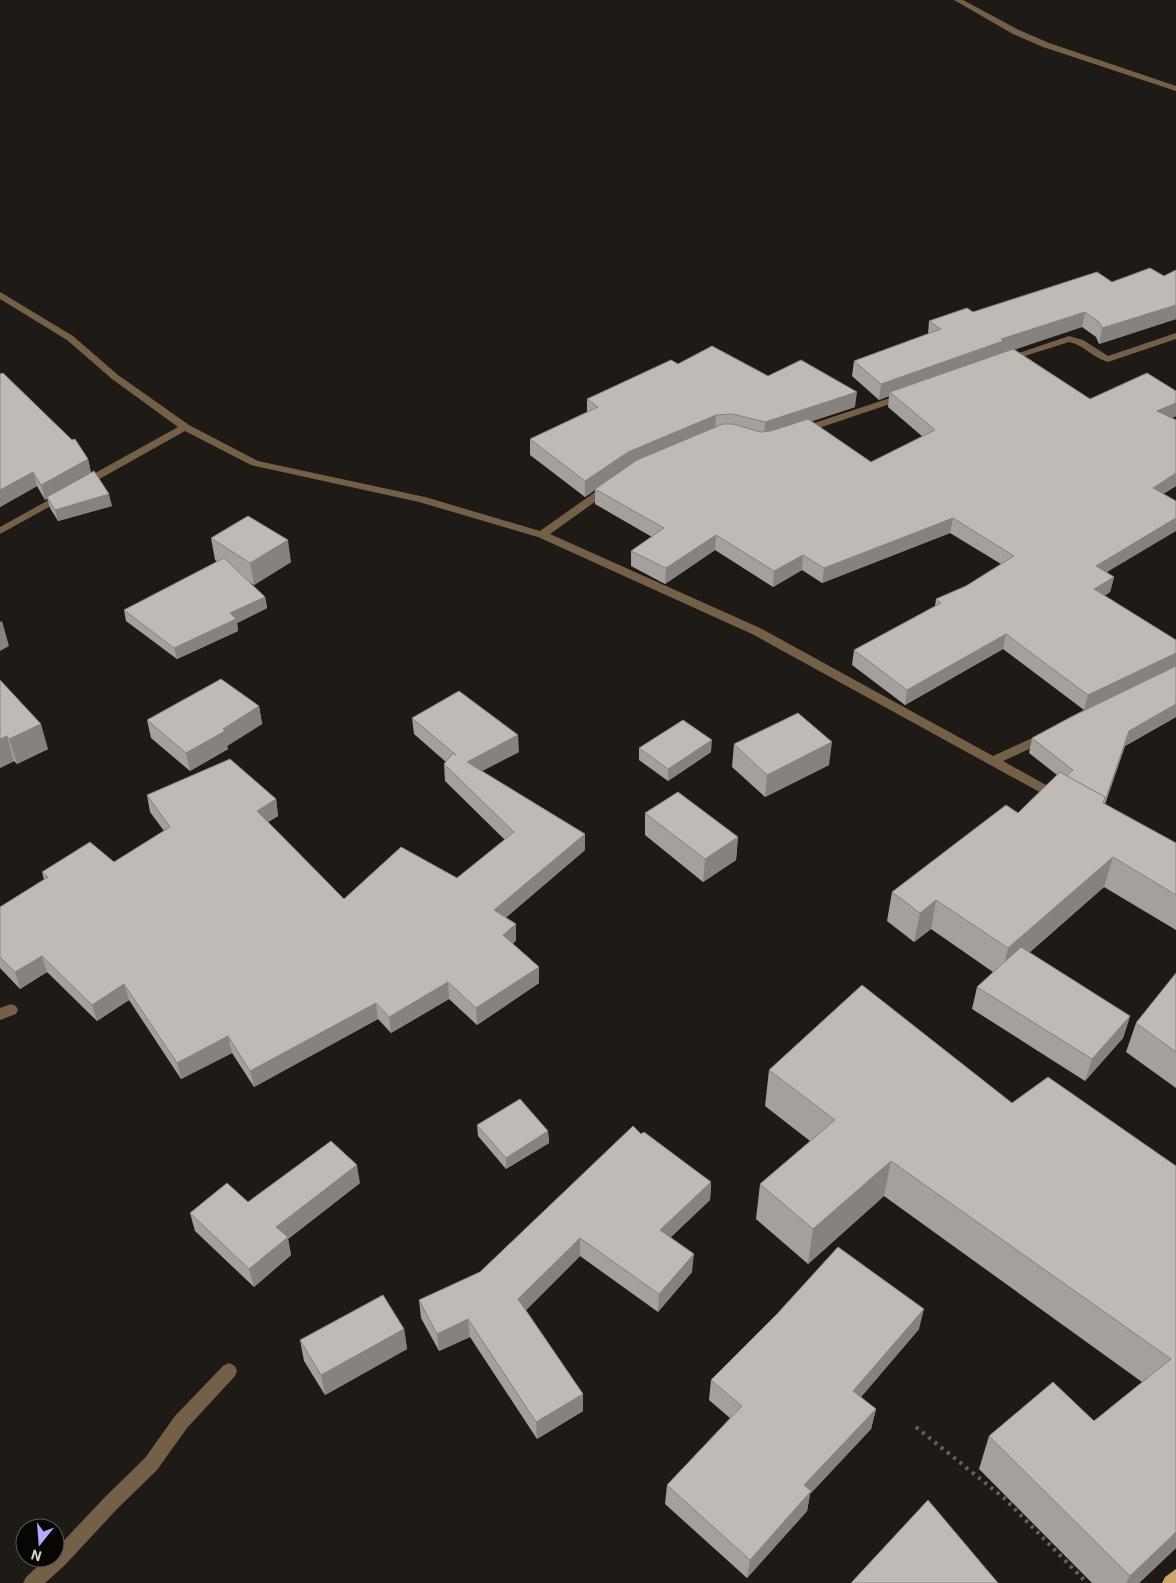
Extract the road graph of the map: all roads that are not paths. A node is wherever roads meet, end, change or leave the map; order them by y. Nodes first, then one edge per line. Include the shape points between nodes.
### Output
1 (958, 0) edge
2 (1176, 89) edge
3 (0, 294) edge
4 (1176, 336) edge
5 (995, 363) edge
6 (914, 393) edge
7 (185, 427) junction
8 (792, 434) edge
9 (617, 482) edge
10 (0, 531) edge
11 (542, 535) junction
12 (1060, 729) edge
13 (993, 761) junction
14 (1072, 805) edge
15 (229, 1371) dead end
16 (1176, 1578) edge
17 (32, 1583) edge
18 (1171, 1583) edge

1 - 2 street via 1046,45
3 - 7 street via 70,338 115,377
4 - 5 street via 1108,359 1078,340 1069,339
6 - 8 street
7 - 10 street
7 - 11 street via 255,463 420,499
9 - 11 street
11 - 13 street via 756,631
12 - 13 street
13 - 14 street
15 - 17 street via 180,1422 151,1464
16 - 18 main road

